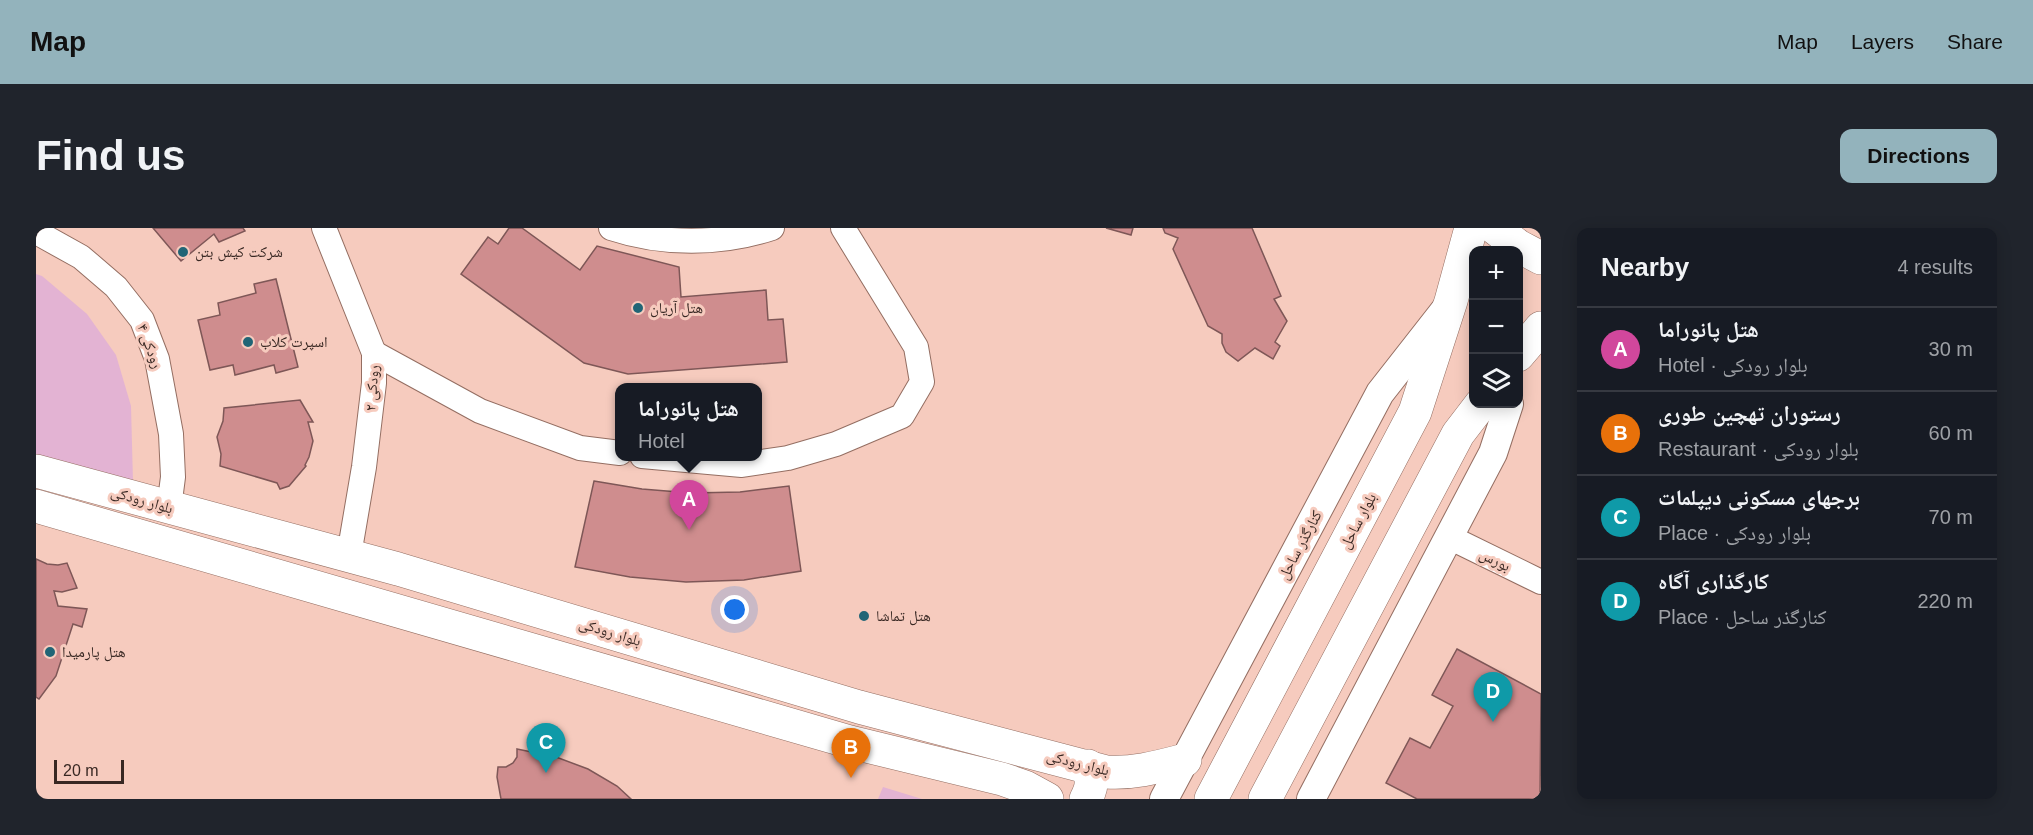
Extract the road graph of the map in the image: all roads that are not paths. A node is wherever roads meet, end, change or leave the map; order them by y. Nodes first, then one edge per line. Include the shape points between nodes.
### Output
1 (324, 228) edge
2 (611, 228) edge
3 (772, 228) edge
4 (843, 228) edge
5 (1471, 228) edge
6 (1495, 228) edge
7 (36, 232) edge
8 (1541, 258) edge
9 (1451, 301) junction
10 (1529, 342) edge
11 (374, 353) junction
12 (1523, 360) edge
13 (1478, 408) edge
14 (1508, 408) edge
15 (615, 452) edge
16 (698, 461) edge
17 (36, 471) edge
18 (36, 506) edge
19 (169, 508) junction
20 (1449, 537) junction
21 (349, 555) junction
22 (1541, 582) edge
23 (1185, 760) junction
24 (1088, 766) junction
25 (1047, 799) edge
26 (1086, 799) edge
27 (1164, 799) edge
28 (1211, 799) edge
29 (1265, 799) edge
30 (1311, 799) edge

1 - 11 street, رودکی ۲
2 - 3 street via 653,238 684,240 718,239
4 - 16 street via 916,347 922,382 902,416 836,444 776,460 742,465
5 - 9 main road, بلوار ساحل
6 - 8 main road
7 - 19 street, رودکی ۴ via 81,257 116,287 142,320 157,360 171,434 173,477
9 - 23 street, کنارگذر ساحل via 1380,393
9 - 28 main road, بلوار ساحل via 1415,412
10 - 12 street
11 - 15 street via 480,411 580,448
11 - 21 street, رودکی ۲ via 364,467
13 - 29 main road via 1458,434
14 - 20 street via 1493,453
17 - 19 main road, بلوار رودکی
18 - 25 main road via 850,742 1002,779
19 - 21 main road, بلوار رودکی
20 - 22 street, بورس
20 - 30 street
21 - 24 main road, بلوار رودکی via 859,706
23 - 24 main road, بلوار رودکی via 1123,773
23 - 27 street, کنارگذر ساحل
24 - 26 main road via 1092,780

